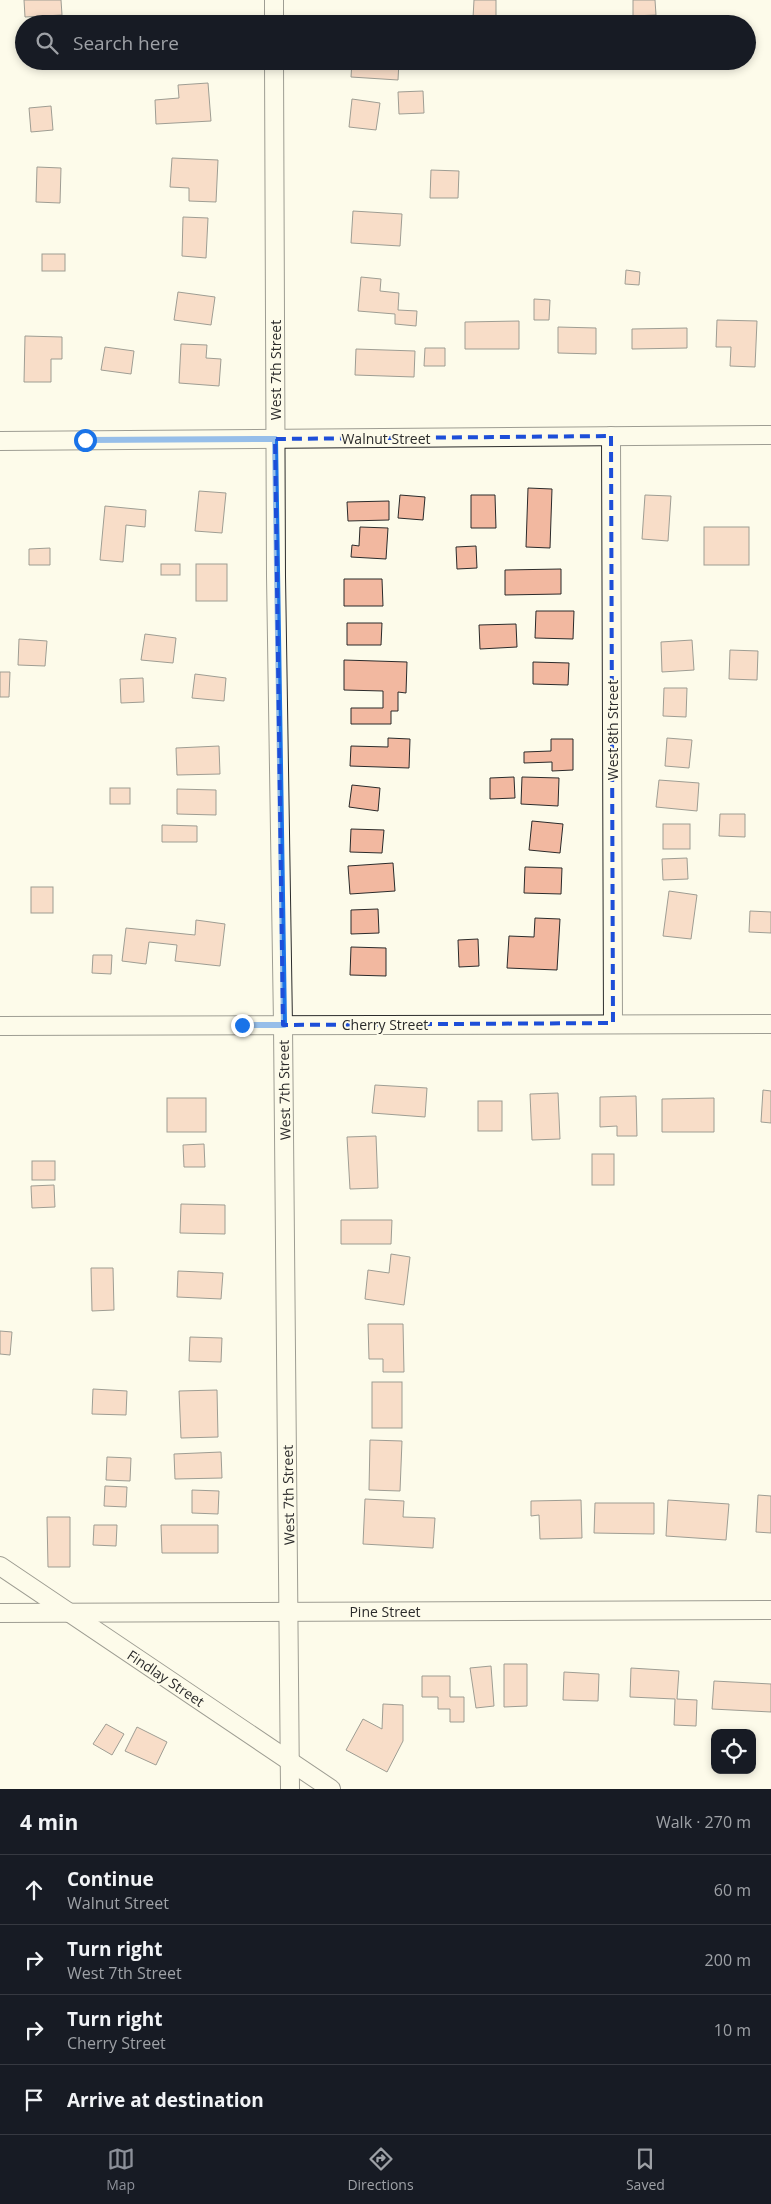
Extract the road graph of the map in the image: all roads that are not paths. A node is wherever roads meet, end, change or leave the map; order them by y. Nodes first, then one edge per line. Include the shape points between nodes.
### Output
1 (274, 0) edge
2 (274, 15) edge
3 (274, 70) edge
4 (771, 435) edge
5 (611, 436) junction
6 (275, 439) junction
7 (0, 441) edge
8 (613, 1024) junction
9 (771, 1024) edge
10 (284, 1025) junction
11 (0, 1026) edge
12 (0, 1566) edge
13 (771, 1610) edge
14 (67, 1611) junction
15 (290, 1612) junction
16 (0, 1613) edge
17 (290, 1760) junction
18 (290, 1789) edge
19 (331, 1789) edge

1 - 2 street
3 - 6 street, West 7th Street
4 - 5 street, Walnut Street
5 - 6 street, Walnut Street
5 - 8 street, West 8th Street
6 - 7 street, Walnut Street
6 - 10 street, West 7th Street
8 - 9 street, Cherry Street
8 - 10 street, Cherry Street
10 - 11 street, Cherry Street
10 - 15 street, West 7th Street
12 - 14 street, Findlay Street
13 - 15 street, Pine Street
14 - 15 street, Pine Street
14 - 16 street, Pine Street
14 - 17 street, Findlay Street
15 - 17 street, West 7th Street
17 - 18 street, West 7th Street
17 - 19 street, Findlay Street

